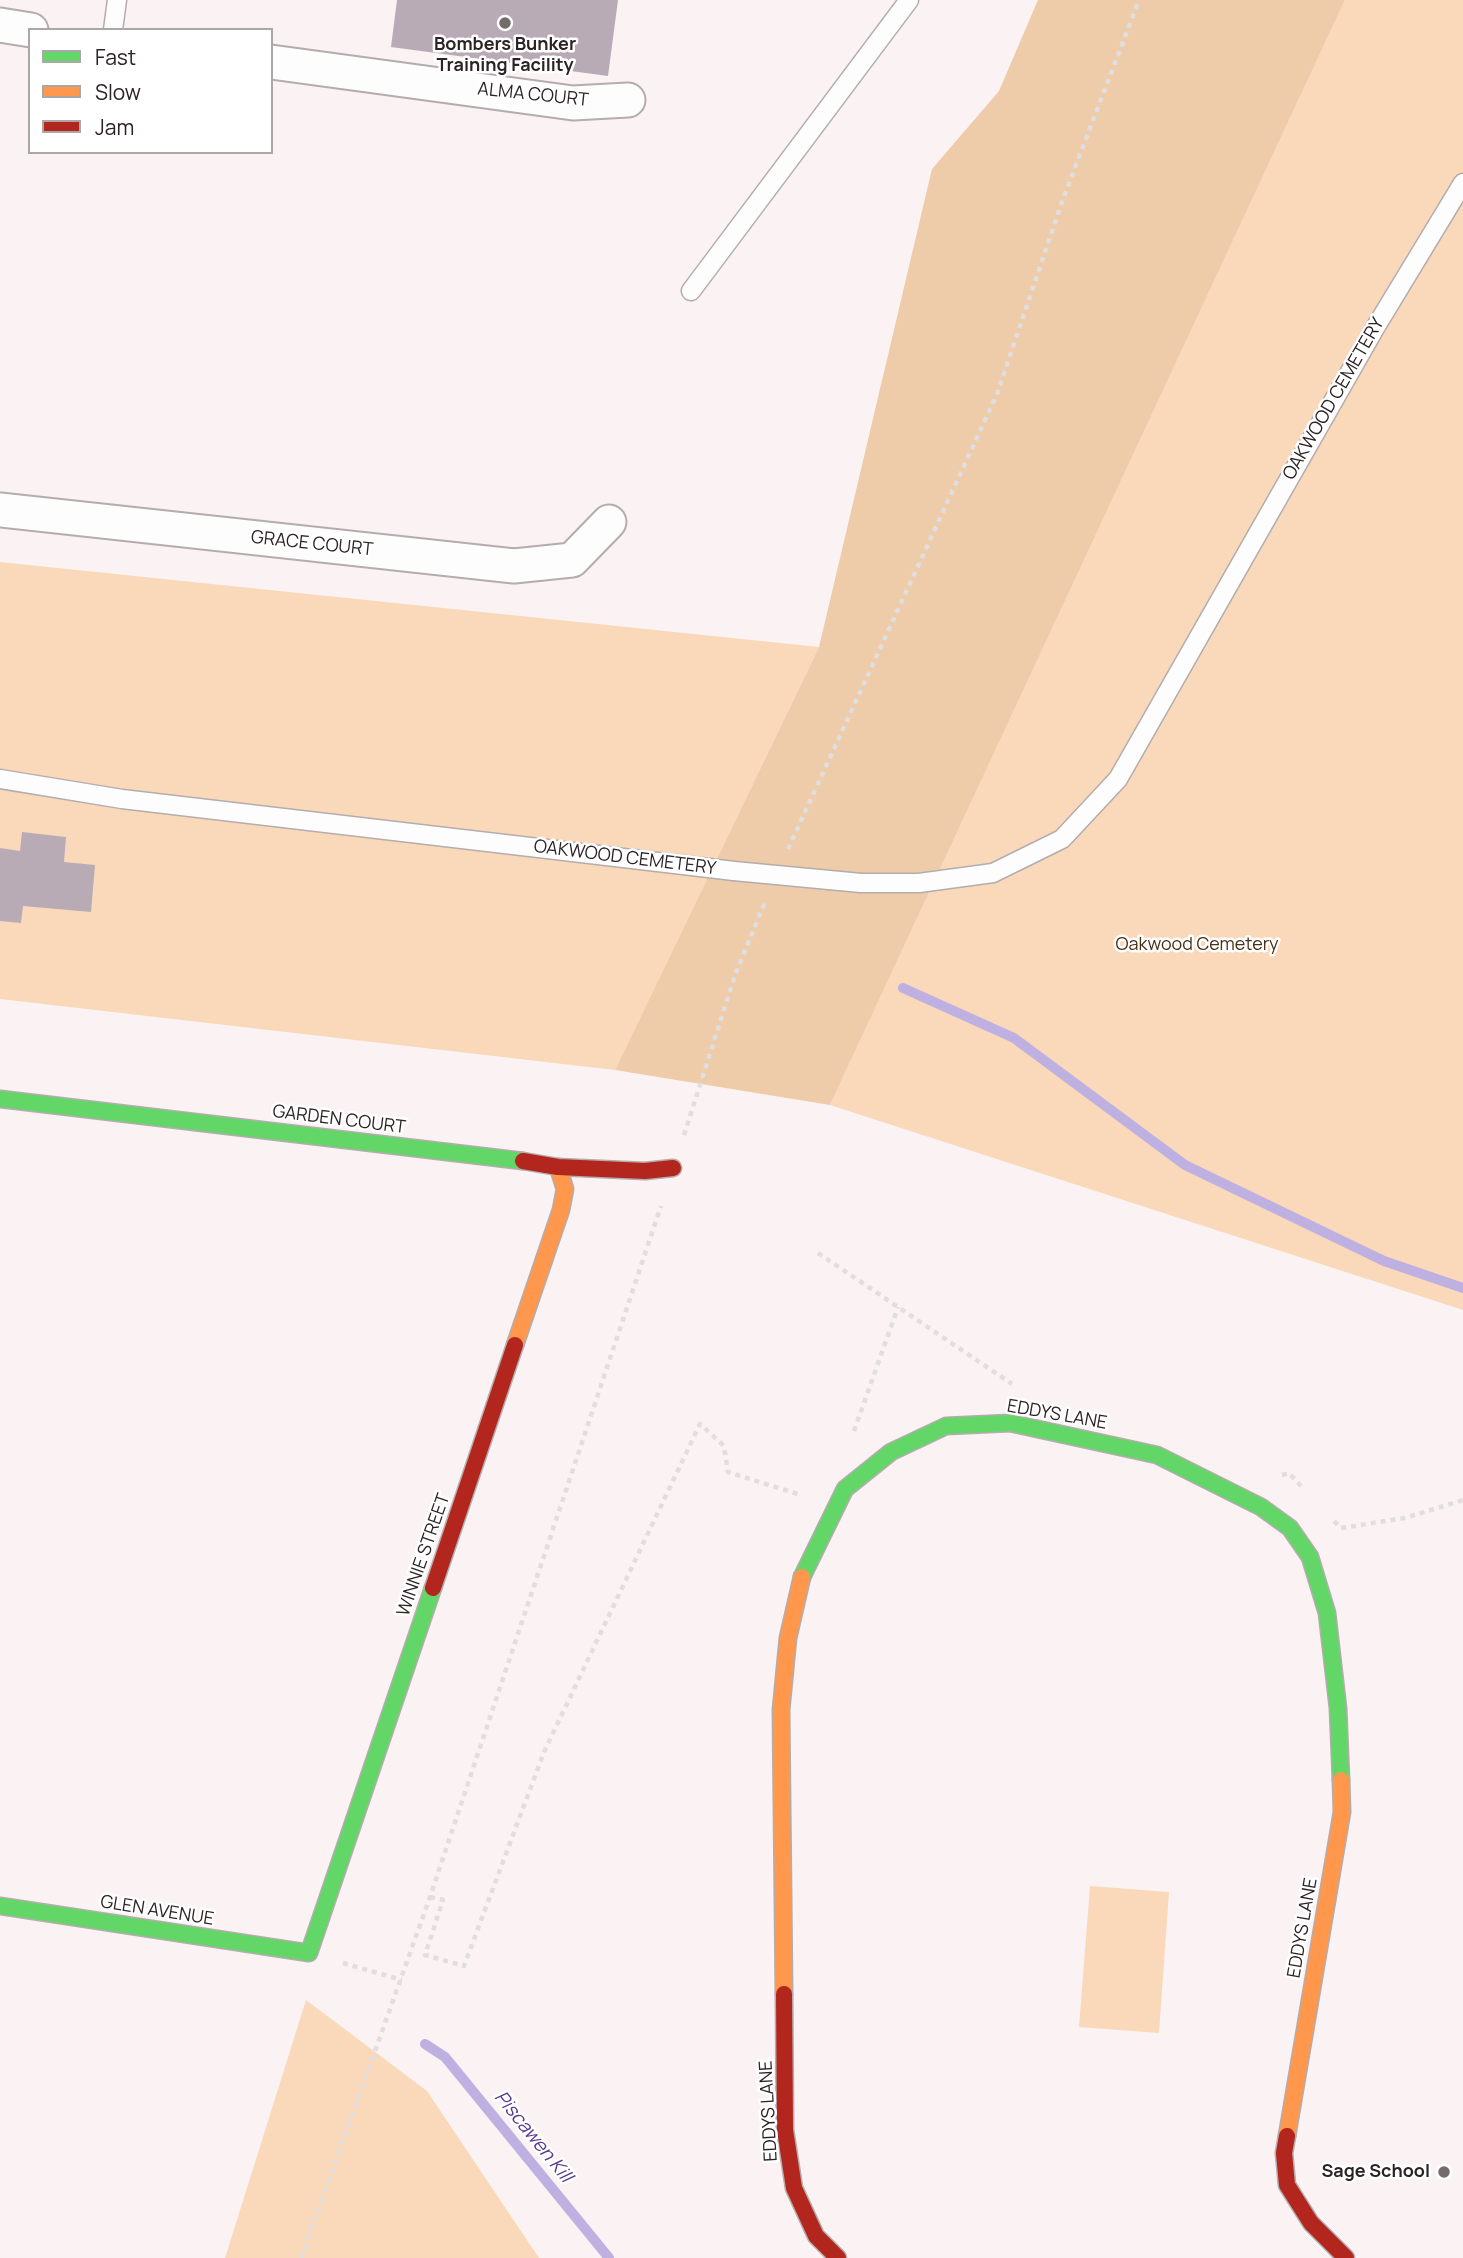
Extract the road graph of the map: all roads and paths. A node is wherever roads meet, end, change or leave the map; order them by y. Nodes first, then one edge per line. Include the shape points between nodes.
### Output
1 (117, 0) edge
2 (909, 0) edge
3 (1139, 0) edge
4 (0, 26) edge
5 (113, 28) edge
6 (28, 30) edge
7 (273, 62) edge
8 (628, 100) dead end
9 (1463, 183) edge
10 (691, 291) dead end
11 (0, 510) edge
12 (609, 522) dead end
13 (0, 779) edge
14 (782, 862) dead end
15 (766, 899) dead end
16 (0, 1099) edge
17 (558, 1167) junction
18 (673, 1168) junction
19 (898, 1307) dead end
20 (850, 1444) dead end
21 (808, 1486) dead end
22 (800, 1495) junction
23 (834, 1512) junction
24 (430, 1897) junction
25 (0, 1906) edge
26 (309, 1953) junction
27 (402, 1980) junction
28 (301, 2258) edge
29 (838, 2258) edge
30 (1346, 2258) edge

1 - 5 lane
2 - 10 lane
3 - 14 path via 1063,199 997,394
4 - 6 street
7 - 8 street, ALMA COURT via 573,103
9 - 13 lane, OAKWOOD CEMETERY, bridge via 1368,340 1118,779 1062,839 993,873 919,883 860,883 136,800
11 - 12 street, GRACE COURT via 514,566 572,560
15 - 18 path via 735,975
16 - 17 street, GARDEN COURT
17 - 18 street, GARDEN COURT
17 - 26 street, WINNIE STREET via 565,1189 561,1210
18 - 24 path
19 - 20 path
21 - 22 path
22 - 23 path
22 - 24 path via 728,1472 724,1446 700,1424 544,1752 464,1966 425,1955 443,1900
23 - 29 street, EDDYS LANE via 805,1566 788,1638 780,1710 785,2130 794,2188 816,2236
23 - 30 street, EDDYS LANE via 845,1489 891,1452 946,1426 1010,1423 1157,1455 1261,1507 1290,1528 1310,1557 1327,1613 1338,1708 1342,1812 1284,2153 1287,2185 1311,2223
24 - 27 path
25 - 26 street, GLEN AVENUE
26 - 27 path
27 - 28 path

